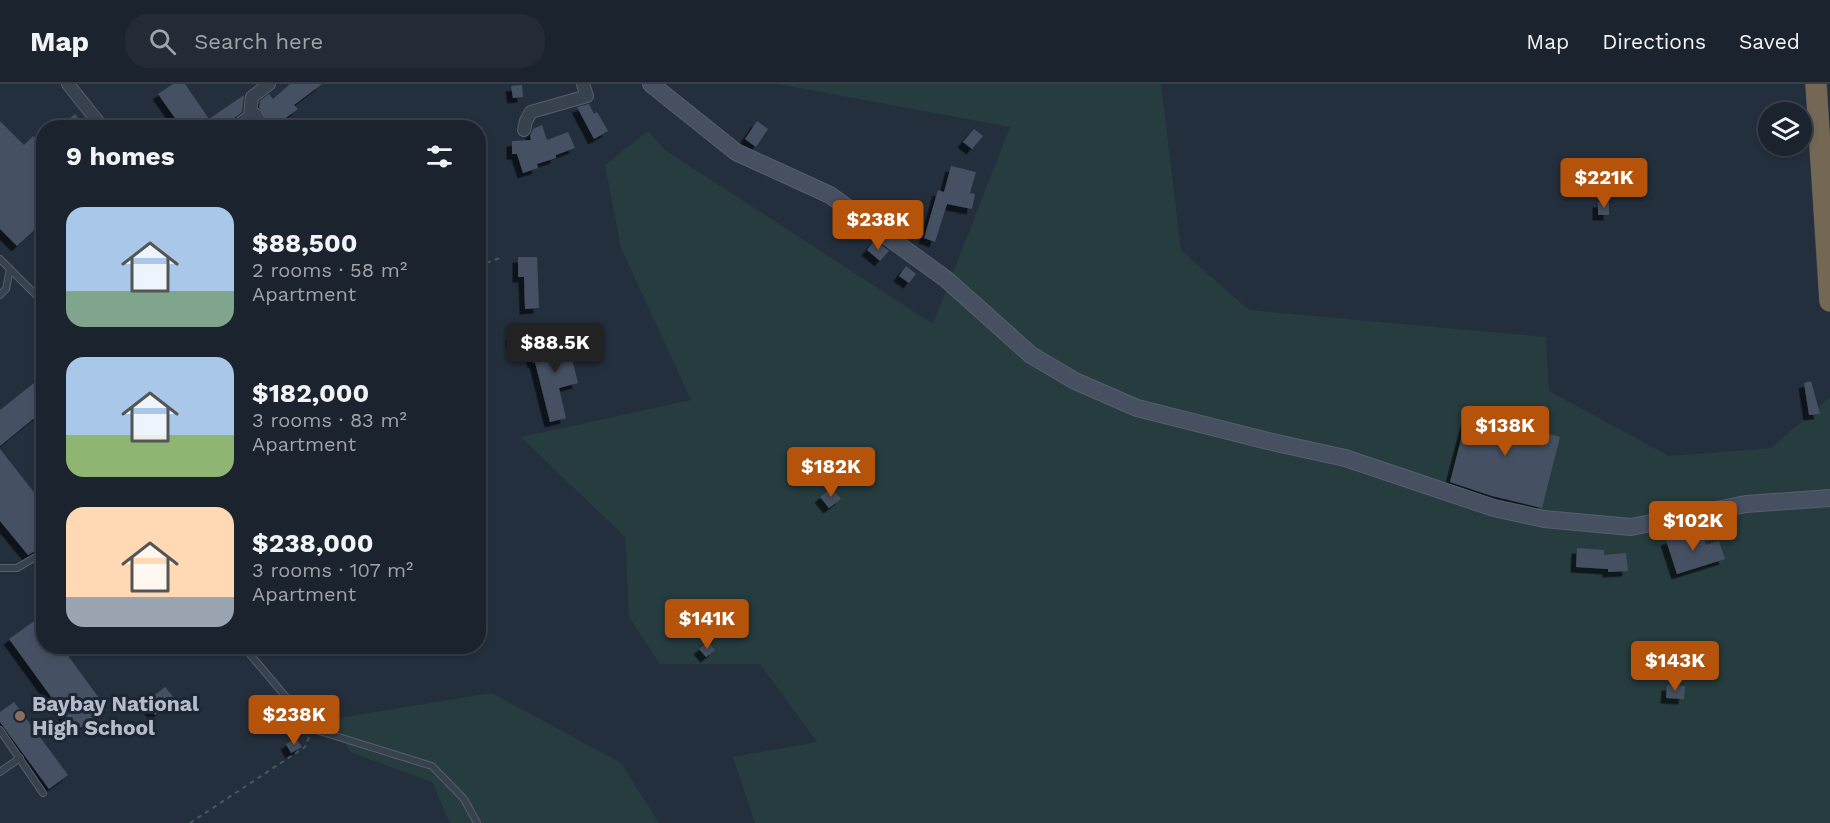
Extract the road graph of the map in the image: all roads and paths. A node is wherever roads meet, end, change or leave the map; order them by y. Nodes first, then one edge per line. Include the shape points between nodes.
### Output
1 (68, 84) edge
2 (269, 84) edge
3 (583, 84) edge
4 (651, 84) edge
5 (1816, 84) edge
6 (251, 113) junction
7 (97, 120) edge
8 (246, 120) edge
9 (259, 120) edge
10 (524, 130) dead end
11 (500, 258) dead end
12 (0, 259) edge
13 (486, 263) edge
14 (10, 269) junction
15 (0, 295) edge
16 (36, 295) edge
17 (1830, 301) edge
18 (1830, 498) edge
19 (36, 557) edge
20 (0, 568) edge
21 (250, 654) edge
22 (313, 729) junction
23 (0, 730) edge
24 (20, 758) junction
25 (0, 772) edge
26 (43, 793) dead end
27 (190, 823) edge
28 (477, 823) edge

1 - 7 street
2 - 6 street via 252,97
3 - 10 street via 587,96 531,112
4 - 18 street via 736,152 830,195 946,279 1031,355 1075,381 1137,408 1345,458 1494,508 1544,519 1631,527 1746,504
5 - 17 highway
6 - 8 street
6 - 9 street
11 - 13 path
12 - 14 lane
14 - 15 lane via 6,288
14 - 16 lane
19 - 20 lane via 17,568
21 - 22 lane
22 - 27 path via 305,747
22 - 28 lane via 432,766 464,799
23 - 24 lane
24 - 25 lane
24 - 26 lane

